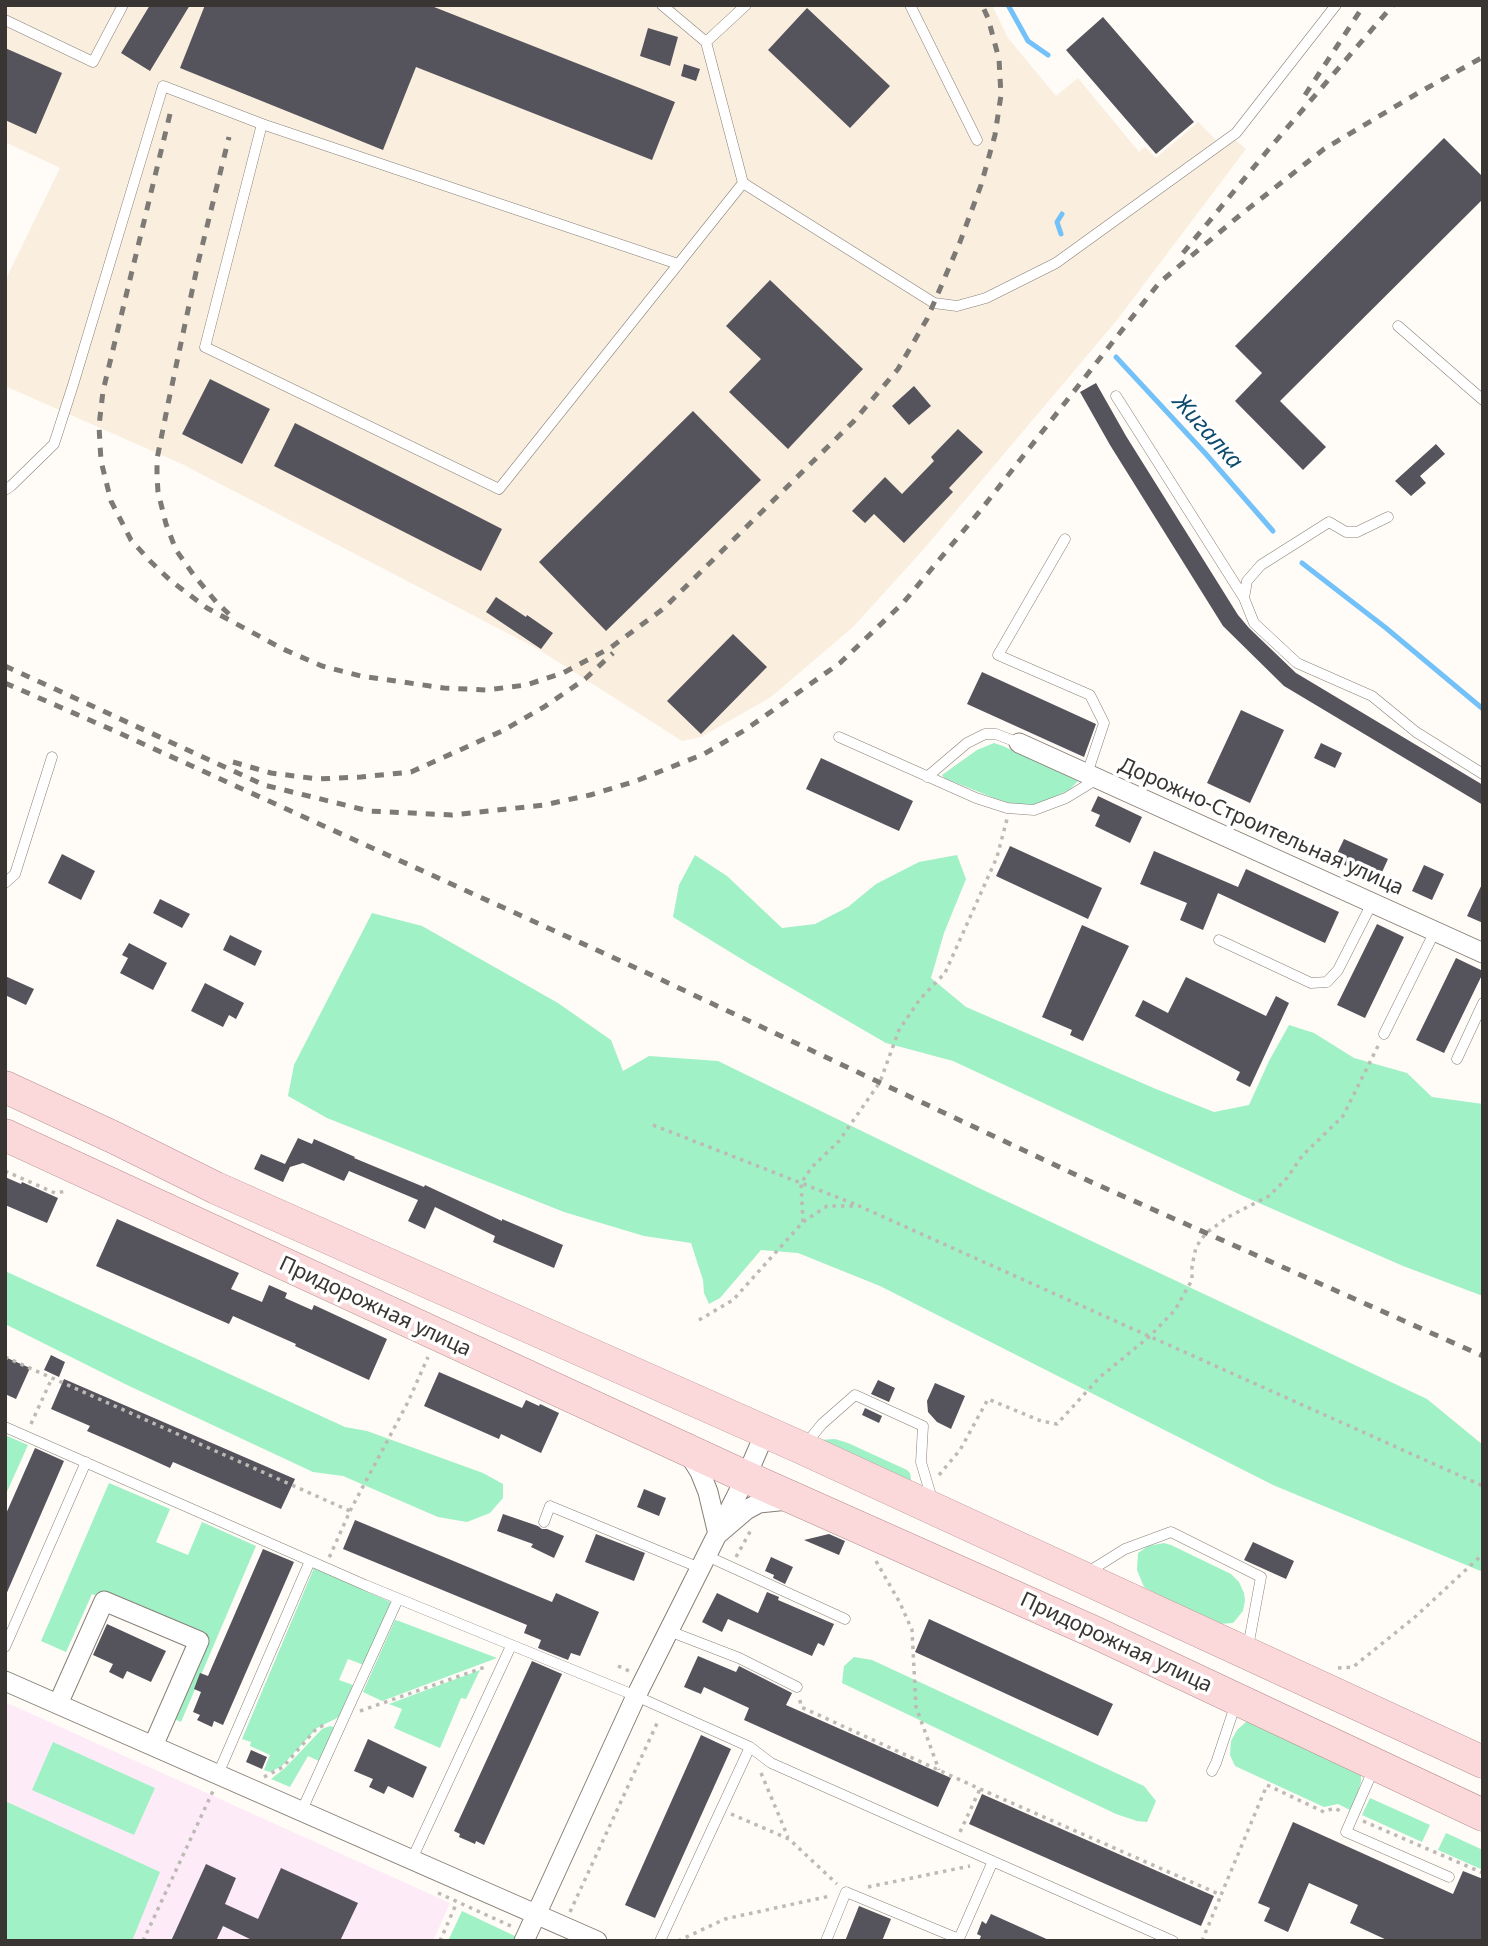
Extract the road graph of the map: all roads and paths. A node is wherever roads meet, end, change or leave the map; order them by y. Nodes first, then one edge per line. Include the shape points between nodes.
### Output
1 (123, 5) edge
2 (662, 5) edge
3 (746, 5) edge
4 (910, 5) edge
5 (1336, 5) edge
6 (5, 20) edge
7 (706, 42) junction
8 (262, 124) junction
9 (977, 140) dead end
10 (743, 183) junction
11 (678, 264) junction
12 (1398, 326) dead end
13 (1116, 396) dead end
14 (1483, 400) edge
15 (5, 490) edge
16 (1388, 517) dead end
17 (1065, 539) dead end
18 (1244, 598) junction
19 (839, 737) dead end
20 (1020, 743) joint
21 (52, 757) dead end
22 (1483, 774) edge
23 (1092, 776) junction
24 (927, 777) junction
25 (1007, 808) junction
26 (5, 883) edge
27 (1372, 903) junction
28 (1435, 931) junction
29 (1219, 940) dead end
30 (1483, 953) edge
31 (1483, 1003) edge
32 (1384, 1034) joint
33 (1457, 1059) dead end
34 (5, 1087) edge
35 (653, 1125) dead end
36 (5, 1135) edge
37 (802, 1183) junction
38 (859, 1206) junction
39 (803, 1222) junction
40 (699, 1320) dead end
41 (1150, 1336) junction
42 (429, 1354) dead end
43 (5, 1357) edge
44 (52, 1378) junction
45 (5, 1427) edge
46 (765, 1433) junction
47 (25, 1436) junction
48 (802, 1448) junction
49 (687, 1450) junction
50 (86, 1462) junction
51 (746, 1477) junction
52 (1483, 1486) edge
53 (931, 1498) junction
54 (798, 1501) junction
55 (350, 1511) junction
56 (544, 1522) dead end
57 (718, 1534) junction
58 (874, 1551) dead end
59 (1483, 1554) edge
60 (310, 1561) junction
61 (704, 1562) junction
62 (325, 1567) junction
63 (1082, 1577) junction
64 (398, 1599) junction
65 (845, 1619) dead end
66 (669, 1632) junction
67 (511, 1646) junction
68 (5, 1647) edge
69 (1246, 1655) junction
70 (503, 1661) junction
71 (618, 1666) dead end
72 (1329, 1668) dead end
73 (646, 1678) junction
74 (5, 1681) edge
75 (797, 1686) joint
76 (636, 1696) junction
77 (1237, 1699) junction
78 (58, 1704) junction
79 (664, 1710) junction
80 (345, 1716) junction
81 (153, 1746) junction
82 (750, 1747) junction
83 (1483, 1762) edge
84 (1375, 1764) junction
85 (939, 1770) junction
86 (1212, 1771) dead end
87 (216, 1781) junction
88 (248, 1787) junction
89 (980, 1789) junction
90 (302, 1810) junction
91 (722, 1810) junction
92 (1483, 1815) edge
93 (1352, 1816) junction
94 (789, 1839) junction
95 (954, 1844) junction
96 (412, 1859) junction
97 (993, 1861) junction
98 (1483, 1873) edge
99 (1449, 1877) dead end
100 (433, 1891) dead end
101 (846, 1892) junction
102 (1222, 1895) junction
103 (457, 1902) junction
104 (536, 1913) junction
105 (564, 1926) junction
106 (525, 1937) edge
107 (959, 1940) edge
108 (143, 1941) edge
109 (440, 1941) edge
110 (597, 1941) edge
111 (660, 1941) edge
112 (826, 1941) edge
113 (1173, 1941) edge
114 (1202, 1941) edge

1 - 6 lane via 93,62
2 - 7 lane
3 - 7 lane
4 - 9 lane
5 - 10 lane via 1236,133 1056,263 986,298 957,306 934,303
7 - 10 lane
8 - 11 lane
8 - 11 lane via 205,347 499,489
8 - 15 lane via 163,86 54,444
10 - 11 lane
12 - 14 lane
13 - 18 lane
16 - 18 lane via 1357,532 1346,532 1329,522 1261,565 1247,581
17 - 23 lane via 998,655 1090,695 1104,723
18 - 22 lane via 1254,623 1297,663 1372,696 1416,732
19 - 24 lane
20 - 23 street, Дорожно-Строительная улица
20 - 24 lane via 996,733 985,734
21 - 26 lane via 15,874
23 - 25 lane via 1066,798 1034,810
23 - 27 street, Дорожно-Строительная улица
24 - 25 lane
25 - 37 path via 997,857 945,973 899,1030 880,1082 839,1141
27 - 28 street, Дорожно-Строительная улица
27 - 29 lane via 1338,970 1327,982 1311,983
28 - 30 street, Дорожно-Строительная улица
28 - 32 lane
31 - 33 lane
32 - 41 path via 1343,1116 1269,1196 1206,1233 1196,1247 1192,1280 1175,1310
34 - 46 main road via 216,1188
35 - 37 path
36 - 49 main road, Придорожная улица
37 - 38 path
37 - 39 path
38 - 39 path via 827,1206
38 - 41 path
39 - 40 path via 733,1300
41 - 52 path
41 - 53 path via 1100,1377 1057,1424 988,1399
42 - 55 path
43 - 44 path
44 - 47 path
44 - 55 path
45 - 47 lane
46 - 48 main road
46 - 51 street
47 - 50 lane
48 - 53 main road
48 - 53 lane via 855,1395 923,1426 921,1462
49 - 51 main road, Придорожная улица
49 - 57 street via 708,1492
50 - 60 lane
50 - 68 lane
51 - 54 main road, Придорожная улица
51 - 57 street
53 - 63 main road
54 - 57 street via 758,1503
54 - 77 main road, Придорожная улица
55 - 62 path
56 - 61 lane via 550,1506
57 - 61 street
58 - 85 path via 912,1630 916,1707
59 - 72 path via 1353,1667
60 - 62 lane
60 - 87 lane
61 - 65 lane
61 - 66 street
62 - 64 lane
63 - 69 main road
63 - 69 lane via 1125,1549 1171,1532 1261,1577
64 - 67 lane
64 - 80 lane
66 - 73 street
66 - 75 lane
67 - 70 lane
67 - 76 lane
69 - 83 main road
70 - 80 path
70 - 96 lane
71 - 73 path
73 - 76 street
74 - 78 street
75 - 85 path via 802,1707
76 - 79 lane
76 - 104 street
77 - 84 main road, Придорожная улица
77 - 86 lane
78 - 81 street
78 - 81 street via 104,1601 199,1641
79 - 82 lane
79 - 105 path
80 - 88 path via 317,1728 283,1767
80 - 90 lane
81 - 87 street
82 - 91 lane
82 - 94 path
82 - 95 lane via 771,1763
84 - 92 main road, Придорожная улица
84 - 93 lane
85 - 89 path
87 - 88 street
87 - 108 path
88 - 90 street
89 - 95 path
89 - 102 path
90 - 96 street
91 - 94 path
91 - 111 lane
93 - 98 path
93 - 99 lane via 1346,1832
93 - 102 path via 1334,1808 1324,1812 1267,1784
94 - 101 path
95 - 97 lane
96 - 104 street
97 - 107 lane
97 - 113 lane
100 - 103 path
101 - 107 lane
101 - 112 lane
102 - 114 path
103 - 106 path
103 - 109 path
104 - 105 street
104 - 106 street
105 - 110 street

